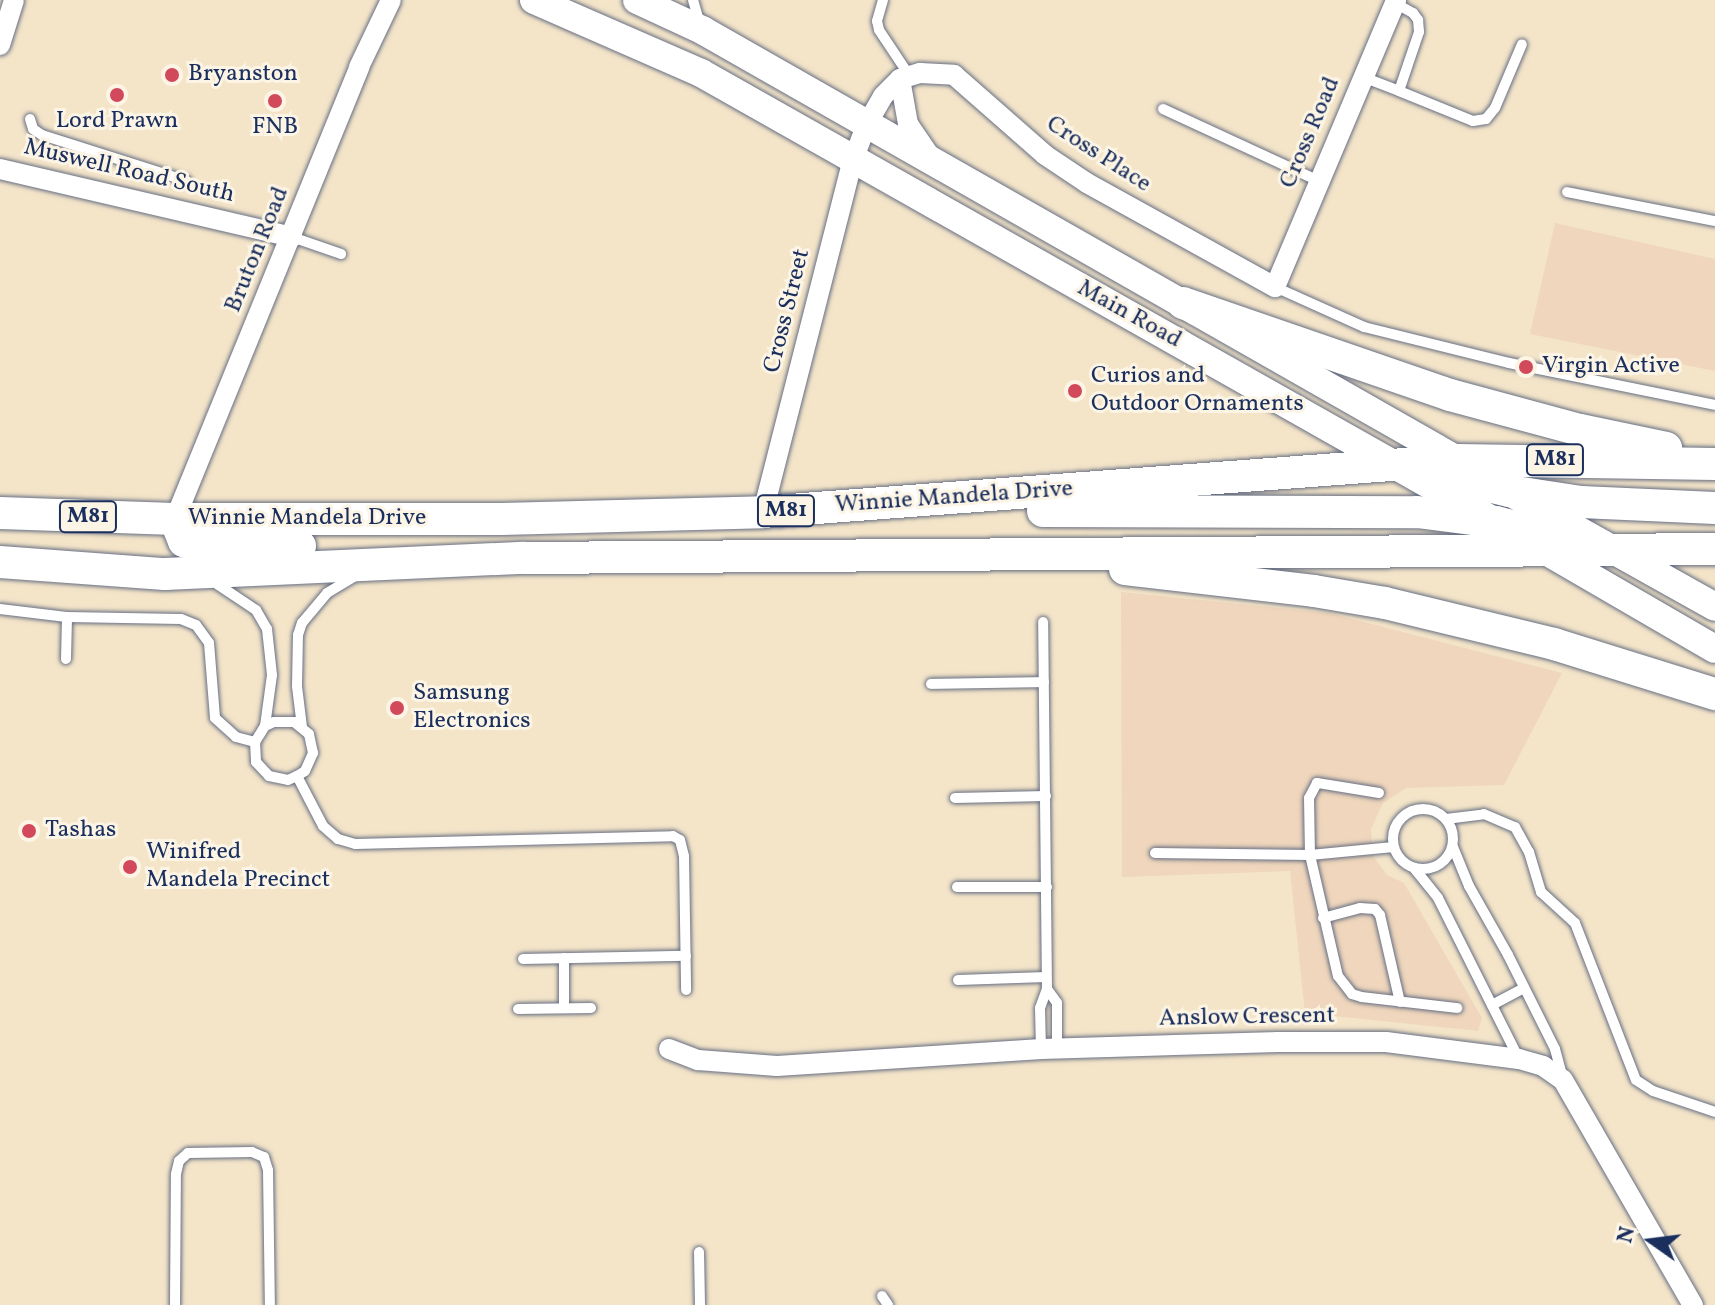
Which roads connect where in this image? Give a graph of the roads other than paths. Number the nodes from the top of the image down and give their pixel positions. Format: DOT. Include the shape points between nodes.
graph roads {
  1 [pos="14,0"];
  2 [pos="391,0"];
  3 [pos="534,0"];
  4 [pos="637,0"];
  5 [pos="693,0"];
  6 [pos="883,0"];
  7 [pos="1393,1"];
  8 [pos="702,30"];
  9 [pos="1522,44"];
  10 [pos="0,45"];
  11 [pos="904,77"];
  12 [pos="1363,77"];
  13 [pos="1399,91"];
  14 [pos="1163,109"];
  15 [pos="30,119"];
  16 [pos="867,124"];
  17 [pos="853,160"];
  18 [pos="933,160"];
  19 [pos="0,169"];
  20 [pos="1317,180"];
  21 [pos="187,181"];
  22 [pos="1567,192"];
  23 [pos="1715,221"];
  24 [pos="292,237"];
  25 [pos="341,254"];
  26 [pos="1275,287"];
  27 [pos="1183,303"];
  28 [pos="1715,405"];
  29 [pos="1458,460"];
  30 [pos="1715,461"];
  31 [pos="1394,464"];
  32 [pos="1509,491"];
  33 [pos="909,502"];
  34 [pos="1715,508"];
  35 [pos="763,512"];
  36 [pos="0,513"];
  37 [pos="175,519"];
  38 [pos="1496,522"];
  39 [pos="1715,549"];
  40 [pos="1612,550"];
  41 [pos="1549,552"];
  42 [pos="1015,553"];
  43 [pos="524,558"];
  44 [pos="0,562"];
  45 [pos="377,563"];
  46 [pos="187,573"];
  47 [pos="1715,607"];
  48 [pos="0,609"];
  49 [pos="67,617"];
  50 [pos="1043,622"];
  51 [pos="1715,649"];
  52 [pos="66,659"];
  53 [pos="1044,682"];
  54 [pos="931,684"];
  55 [pos="1715,694"];
  56 [pos="265,726"];
  57 [pos="302,727"];
  58 [pos="255,742"];
  59 [pos="297,776"];
  60 [pos="1379,793"];
  61 [pos="1046,796"];
  62 [pos="955,798"];
  63 [pos="1446,819"];
  64 [pos="1394,847"];
  65 [pos="1453,847"];
  66 [pos="1155,853"];
  67 [pos="1310,855"];
  68 [pos="1414,868"];
  69 [pos="957,887"];
  70 [pos="1047,887"];
  71 [pos="1323,918"];
  72 [pos="686,956"];
  73 [pos="564,958"];
  74 [pos="523,959"];
  75 [pos="1046,977"];
  76 [pos="958,980"];
  77 [pos="1524,988"];
  78 [pos="1047,989"];
  79 [pos="686,990"];
  80 [pos="1400,1002"];
  81 [pos="1492,1005"];
  82 [pos="564,1008"];
  83 [pos="591,1008"];
  84 [pos="1457,1008"];
  85 [pos="518,1009"];
  86 [pos="669,1049"];
  87 [pos="1049,1049"];
  88 [pos="1519,1059"];
  89 [pos="1563,1080"];
  90 [pos="1715,1112"];
  91 [pos="699,1252"];
  92 [pos="175,1305"];
  93 [pos="270,1305"];
  94 [pos="700,1305"];
  95 [pos="1693,1305"];
  1 -- 10 [label="street"];
  2 -- 24 [label="street, Bruton Road"];
  3 -- 17 [label="main road, Main Road" via="701,73"];
  4 -- 8 [label="main road, Main Road"];
  5 -- 8 [label="lane"];
  6 -- 11 [label="lane" via="879,30"];
  7 -- 12 [label="street, Cross Road"];
  7 -- 13 [label="lane" via="1413,13 1419,32"];
  8 -- 16 [label="main road, Main Road"];
  9 -- 13 [label="lane" via="1486,119 1473,121"];
  11 -- 16 [label="street" via="883,96"];
  11 -- 18 [label="street" via="908,124"];
  11 -- 26 [label="street, Cross Place" via="954,75 1045,155 1087,183"];
  12 -- 13 [label="lane"];
  12 -- 20 [label="street, Cross Road"];
  14 -- 20 [label="lane"];
  15 -- 21 [label="lane" via="42,135"];
  16 -- 17 [label="street, Cross Street"];
  16 -- 18 [label="main road, Main Road"];
  17 -- 31 [label="main road, Main Road"];
  17 -- 35 [label="street, Cross Street"];
  18 -- 27 [label="main road, Main Road"];
  19 -- 24 [label="street, Muswell Road South"];
  20 -- 26 [label="street, Cross Road"];
  22 -- 23 [label="lane"];
  24 -- 25 [label="lane"];
  24 -- 37 [label="street, Bruton Road"];
  26 -- 28 [label="lane" via="1364,327"];
  27 -- 29 [label="main road, Main Road"];
  27 -- 30 [label="main road" via="1450,395"];
  29 -- 30 [label="main road, Winnie Mandela Drive / M81"];
  29 -- 31 [label="main road, Winnie Mandela Drive / M81"];
  29 -- 32 [label="main road, Main Road"];
  31 -- 32 [label="main road"];
  31 -- 33 [label="main road, Winnie Mandela Drive / M81"];
  31 -- 38 [label="main road, Main Road"];
  32 -- 34 [label="main road" via="1581,502"];
  32 -- 40 [label="main road, Main Road"];
  33 -- 35 [label="main road, Winnie Mandela Drive / M81"];
  33 -- 38 [label="main road" via="991,512 1417,512"];
  35 -- 37 [label="main road, Winnie Mandela Drive / M81"];
  36 -- 37 [label="main road, Winnie Mandela Drive / M81"];
  37 -- 43 [label="main road" via="184,541 199,547 500,545"];
  38 -- 40 [label="main road"];
  38 -- 41 [label="main road, Main Road"];
  39 -- 40 [label="main road, Winnie Mandela Drive / M81"];
  40 -- 41 [label="main road, Winnie Mandela Drive / M81"];
  40 -- 47 [label="main road, Main Road"];
  41 -- 42 [label="main road, Winnie Mandela Drive / M81"];
  41 -- 51 [label="main road, Main Road"];
  42 -- 43 [label="main road, Winnie Mandela Drive / M81"];
  42 -- 55 [label="main road" via="1385,603 1554,644"];
  43 -- 45 [label="main road, Winnie Mandela Drive / M81"];
  44 -- 46 [label="main road, Winnie Mandela Drive / M81"];
  45 -- 46 [label="main road, Winnie Mandela Drive / M81"];
  45 -- 57 [label="lane" via="327,593 302,623 297,686"];
  46 -- 56 [label="lane" via="244,599 267,629 272,675"];
  48 -- 49 [label="lane"];
  49 -- 52 [label="lane"];
  49 -- 58 [label="lane" via="181,619 196,625 209,643 215,718 236,737"];
  50 -- 53 [label="lane"];
  53 -- 54 [label="lane"];
  53 -- 61 [label="lane"];
  56 -- 57 [label="lane" via="284,720"];
  56 -- 58 [label="lane"];
  57 -- 59 [label="lane" via="313,753"];
  58 -- 59 [label="lane" via="261,770 278,779"];
  59 -- 72 [label="lane" via="323,826 355,844 673,836 680,840 684,856"];
  60 -- 67 [label="lane" via="1317,783 1309,798"];
  61 -- 62 [label="lane"];
  61 -- 70 [label="lane"];
  63 -- 64 [label="lane" via="1430,809 1410,812 1396,826"];
  63 -- 65 [label="lane"];
  63 -- 90 [label="lane" via="1484,814 1515,827 1541,892 1579,933 1636,1080"];
  64 -- 67 [label="lane"];
  64 -- 68 [label="lane"];
  65 -- 68 [label="lane" via="1442,863"];
  65 -- 77 [label="lane"];
  66 -- 67 [label="lane"];
  67 -- 71 [label="lane"];
  68 -- 81 [label="lane" via="1438,898"];
  69 -- 70 [label="lane"];
  70 -- 75 [label="lane"];
  71 -- 80 [label="lane" via="1345,987 1362,997"];
  71 -- 80 [label="lane" via="1375,909"];
  72 -- 73 [label="lane"];
  72 -- 79 [label="lane"];
  73 -- 74 [label="lane"];
  73 -- 82 [label="lane"];
  75 -- 76 [label="lane"];
  75 -- 78 [label="lane"];
  77 -- 81 [label="lane"];
  77 -- 89 [label="lane" via="1555,1049"];
  78 -- 87 [label="lane" via="1040,1008"];
  78 -- 87 [label="lane" via="1057,1003"];
  80 -- 84 [label="lane"];
  81 -- 88 [label="lane"];
  82 -- 83 [label="lane"];
  82 -- 85 [label="lane"];
  86 -- 87 [label="street, Anslow Crescent" via="698,1060 777,1066"];
  87 -- 88 [label="street, Anslow Crescent" via="1386,1042"];
  88 -- 89 [label="street, Anslow Crescent" via="1543,1066"];
  89 -- 95 [label="street"];
  91 -- 94 [label="lane"];
  92 -- 93 [label="lane" via="179,1161 188,1153 239,1152 264,1157 268,1170"];
}
